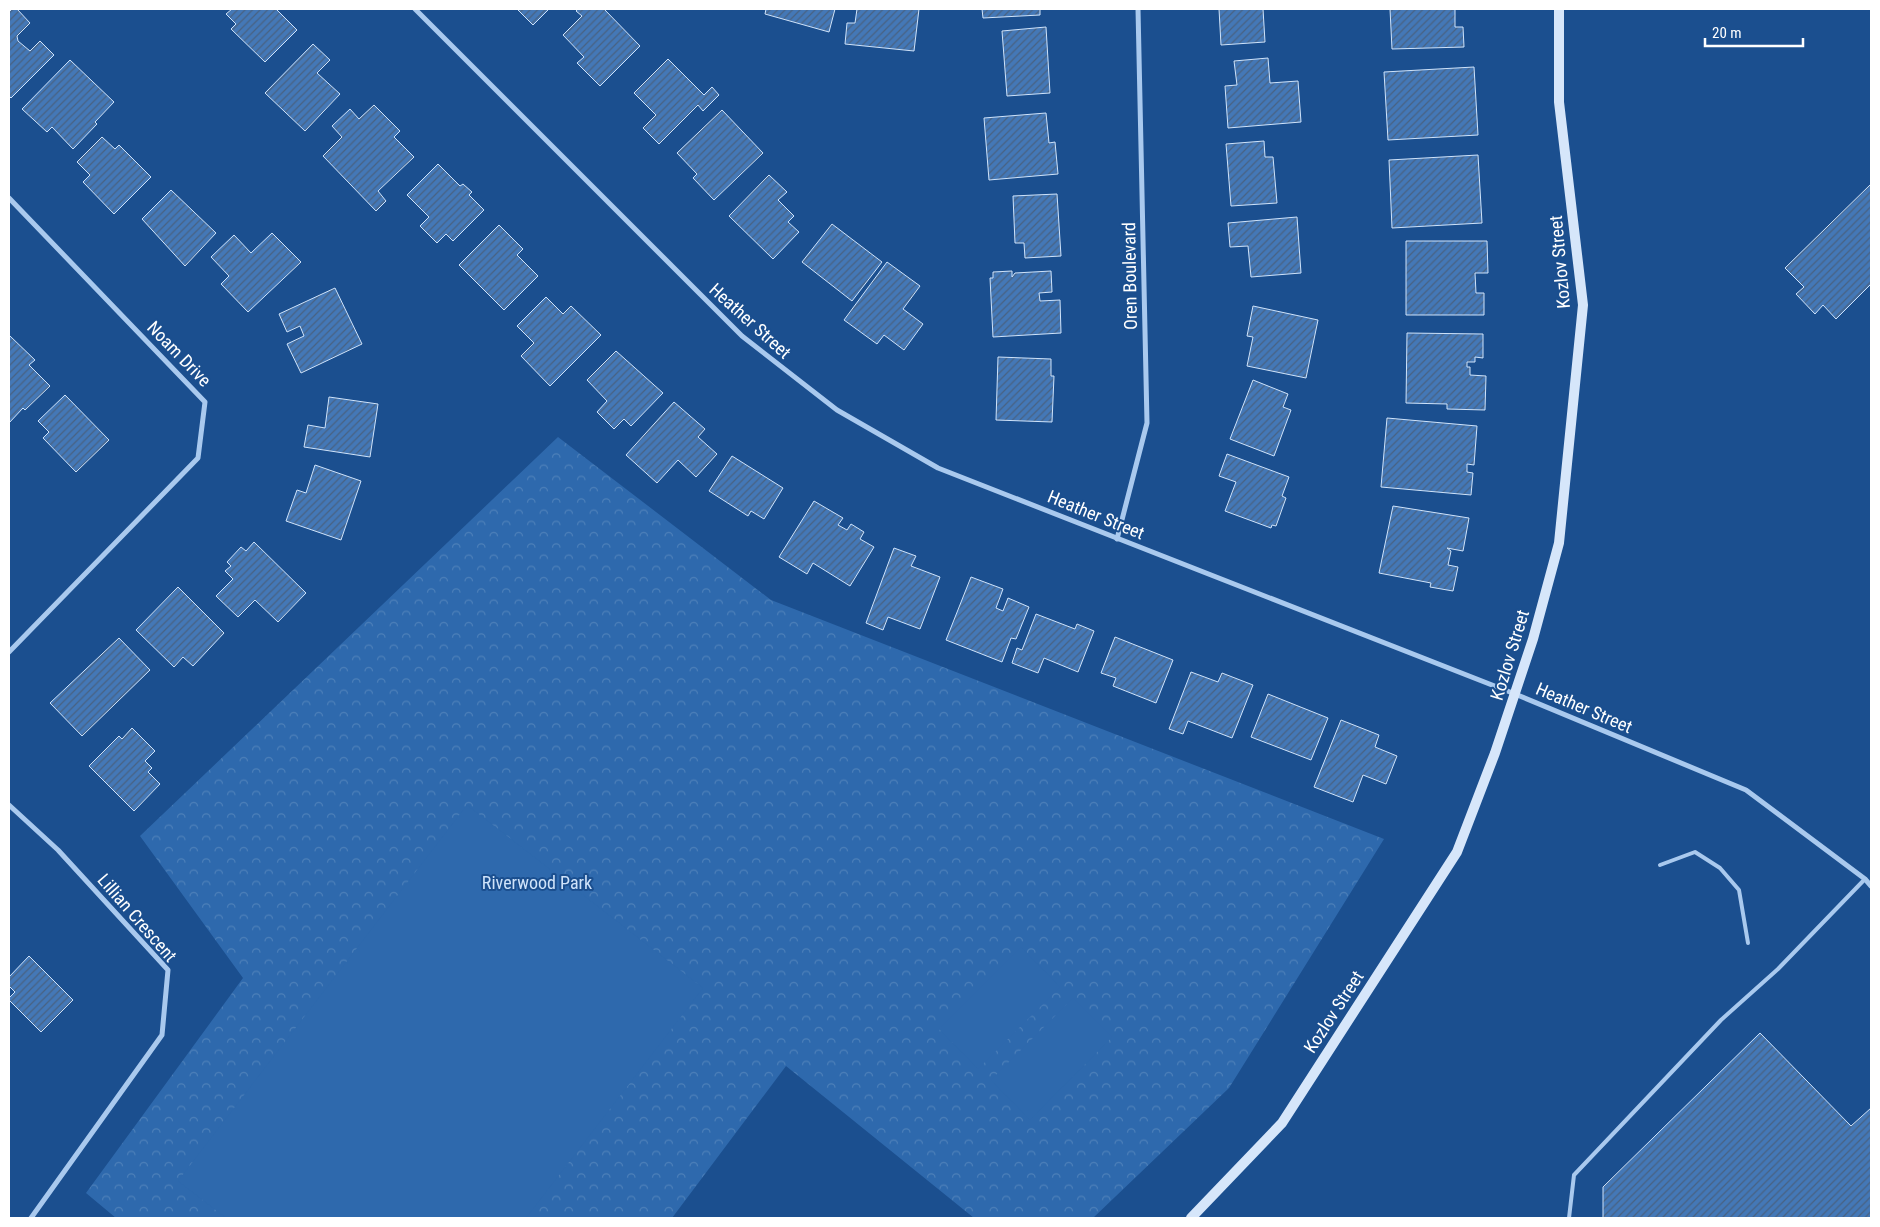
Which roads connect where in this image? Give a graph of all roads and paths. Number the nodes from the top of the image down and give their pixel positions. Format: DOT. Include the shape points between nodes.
graph roads {
  1 [pos="415,9"];
  2 [pos="1138,9"];
  3 [pos="1559,9"];
  4 [pos="9,198"];
  5 [pos="1117,538"];
  6 [pos="9,652"];
  7 [pos="1515,694"];
  8 [pos="9,805"];
  9 [pos="1660,865"];
  10 [pos="1864,879"];
  11 [pos="1871,886"];
  12 [pos="1748,943"];
  13 [pos="31,1218"];
  14 [pos="1191,1218"];
  15 [pos="1569,1218"];
  1 -- 5 [label="street, Heather Street" via="742,336 837,410 938,468"];
  2 -- 5 [label="street, Oren Boulevard" via="1147,423"];
  3 -- 7 [label="street, Kozlov Street" via="1559,102 1583,305 1559,543"];
  4 -- 6 [label="street, Noam Drive" via="205,402 198,458"];
  5 -- 7 [label="street, Heather Street"];
  7 -- 10 [label="street, Heather Street" via="1746,790"];
  7 -- 14 [label="street, Kozlov Street" via="1457,852 1282,1123"];
  8 -- 13 [label="street, Lillian Crescent" via="58,850 168,970 162,1036"];
  9 -- 12 [label="lane" via="1695,852 1720,868 1739,890"];
  10 -- 11 [label="street, Heather Street"];
  10 -- 15 [label="lane" via="1778,969 1721,1020 1580,1169 1574,1176"];
}
